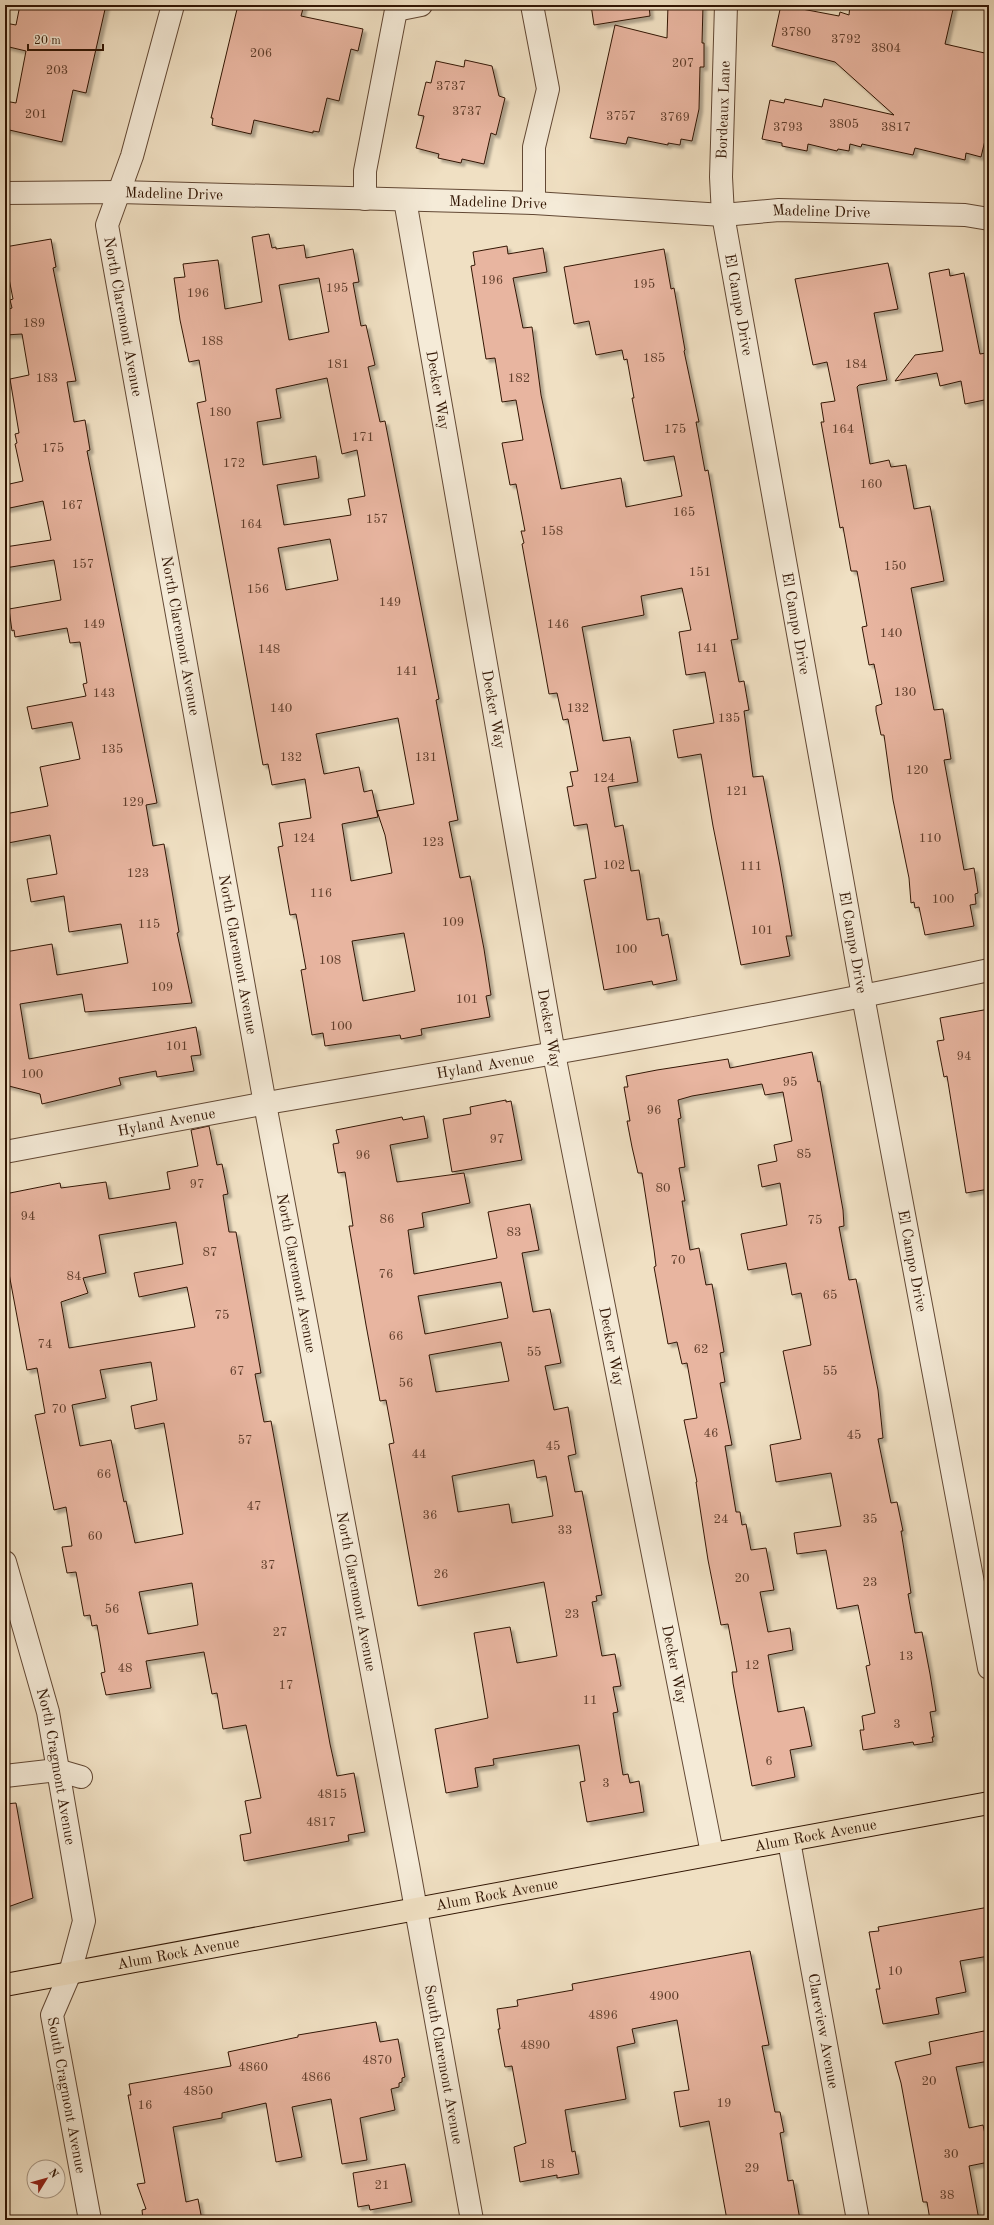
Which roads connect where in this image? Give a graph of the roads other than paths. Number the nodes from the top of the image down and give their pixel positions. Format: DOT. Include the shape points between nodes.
graph roads {
  1 [pos="173,5"];
  2 [pos="421,5"];
  3 [pos="532,5"];
  4 [pos="726,5"];
  5 [pos="397,7"];
  6 [pos="119,192"];
  7 [pos="5,193"];
  8 [pos="365,199"];
  9 [pos="405,200"];
  10 [pos="534,203"];
  11 [pos="724,215"];
  12 [pos="989,218"];
  13 [pos="989,970"];
  14 [pos="863,996"];
  15 [pos="554,1054"];
  16 [pos="265,1104"];
  17 [pos="5,1152"];
  18 [pos="5,1562"];
  19 [pos="989,1668"];
  20 [pos="58,1770"];
  21 [pos="5,1776"];
  22 [pos="81,1777"];
  23 [pos="989,1803"];
  24 [pos="789,1841"];
  25 [pos="712,1853"];
  26 [pos="416,1909"];
  27 [pos="70,1973"];
  28 [pos="5,1985"];
  29 [pos="90,2220"];
  30 [pos="472,2220"];
  31 [pos="858,2220"];
  1 -- 6 [label="street, North Claremont Avenue" via="132,156"];
  2 -- 5 [label="street"];
  3 -- 10 [label="street" via="548,89 534,147"];
  4 -- 11 [label="street, Bordeaux Lane" via="721,177"];
  5 -- 8 [label="street" via="365,171"];
  6 -- 7 [label="street, Madeline Drive"];
  6 -- 8 [label="street, Madeline Drive"];
  6 -- 16 [label="street, North Claremont Avenue" via="107,225"];
  8 -- 9 [label="street, Madeline Drive"];
  9 -- 10 [label="street, Madeline Drive"];
  9 -- 15 [label="street, Decker Way"];
  10 -- 11 [label="street, Madeline Drive"];
  11 -- 12 [label="street, Madeline Drive" via="779,210 966,215"];
  11 -- 14 [label="street, El Campo Drive"];
  13 -- 14 [label="street, Hyland Avenue"];
  14 -- 15 [label="street, Hyland Avenue"];
  14 -- 19 [label="street, El Campo Drive"];
  15 -- 16 [label="street, Hyland Avenue"];
  15 -- 25 [label="street, Decker Way"];
  16 -- 17 [label="street, Hyland Avenue"];
  16 -- 26 [label="street, North Claremont Avenue"];
  18 -- 20 [label="street, North Cragmont Avenue" via="48,1712"];
  20 -- 21 [label="street"];
  20 -- 22 [label="street"];
  20 -- 27 [label="street, North Cragmont Avenue" via="84,1921"];
  23 -- 24 [label="main road, Alum Rock Avenue"];
  24 -- 25 [label="main road, Alum Rock Avenue"];
  24 -- 31 [label="street, Clareview Avenue"];
  25 -- 26 [label="main road, Alum Rock Avenue"];
  26 -- 27 [label="main road, Alum Rock Avenue"];
  26 -- 30 [label="street, South Claremont Avenue"];
  27 -- 28 [label="main road, Alum Rock Avenue"];
  27 -- 29 [label="street, South Cragmont Avenue" via="52,2015"];
}
